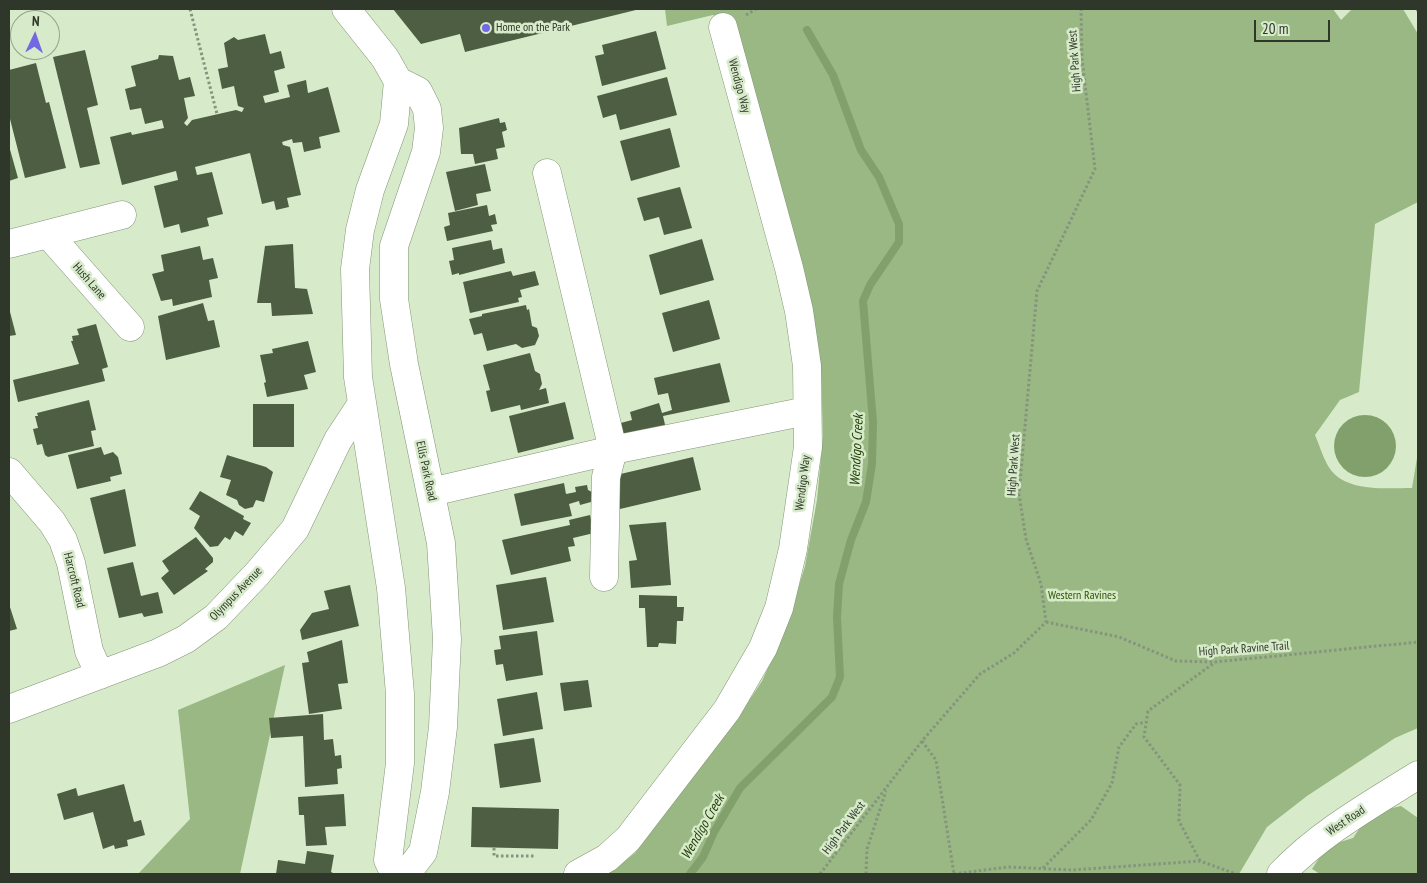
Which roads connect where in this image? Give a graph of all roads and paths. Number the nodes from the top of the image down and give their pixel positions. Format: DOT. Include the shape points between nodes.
graph roads {
  1 [pos="190,9"];
  2 [pos="346,9"];
  3 [pos="1081,9"];
  4 [pos="723,27"];
  5 [pos="398,82"];
  6 [pos="217,114"];
  7 [pos="547,173"];
  8 [pos="122,215"];
  9 [pos="48,234"];
  10 [pos="9,244"];
  11 [pos="130,327"];
  12 [pos="362,404"];
  13 [pos="807,411"];
  14 [pos="613,450"];
  15 [pos="9,472"];
  16 [pos="431,492"];
  17 [pos="604,577"];
  18 [pos="1046,622"];
  19 [pos="1418,642"];
  20 [pos="1215,662"];
  21 [pos="100,675"];
  22 [pos="9,709"];
  23 [pos="1146,722"];
  24 [pos="922,741"];
  25 [pos="1418,775"];
  26 [pos="887,786"];
  27 [pos="494,848"];
  28 [pos="536,856"];
  29 [pos="1200,861"];
  30 [pos="1043,868"];
  31 [pos="969,873"];
  32 [pos="394,874"];
  33 [pos="406,874"];
  34 [pos="578,874"];
  35 [pos="820,874"];
  36 [pos="866,874"];
  37 [pos="954,874"];
  38 [pos="1236,874"];
  39 [pos="1281,874"];
  1 -- 6 [label="path"];
  2 -- 5 [label="street" via="385,58"];
  3 -- 18 [label="path, High Park West" via="1082,59 1095,169 1037,291 1019,494 1026,539 1041,584"];
  4 -- 13 [label="street, Wendigo Way" via="799,311 807,366"];
  5 -- 12 [label="street" via="394,124 370,190 355,269 358,377"];
  5 -- 16 [label="street, Ellis Park Road" via="418,91 426,109 429,128 426,152 398,232 393,260 397,327"];
  7 -- 14 [label="street"];
  8 -- 9 [label="street"];
  9 -- 10 [label="street"];
  9 -- 11 [label="street, Hush Lane"];
  12 -- 21 [label="street, Olympus Avenue" via="338,440 295,528 216,617 186,639"];
  12 -- 32 [label="street" via="396,636 401,740 388,860"];
  13 -- 14 [label="street"];
  13 -- 34 [label="street, Wendigo Way" via="808,447 793,549 779,608 763,648 727,710 628,839 606,858"];
  14 -- 16 [label="street"];
  14 -- 17 [label="street" via="606,478"];
  15 -- 21 [label="street, Harcroft Road" via="52,522 63,540 71,563 89,651"];
  16 -- 33 [label="street, Ellis Park Road" via="441,543 446,598 443,727 423,852"];
  18 -- 20 [label="path, High Park Ravine Trail" via="1119,637 1176,661"];
  18 -- 24 [label="path, High Park West" via="1014,653 980,674"];
  19 -- 20 [label="path, High Park Ravine Trail"];
  20 -- 23 [label="path" via="1148,711"];
  21 -- 22 [label="street, Olympus Avenue"];
  23 -- 29 [label="path" via="1144,737 1180,785 1179,821"];
  23 -- 30 [label="path" via="1136,724 1119,747 1112,783 1091,820"];
  24 -- 26 [label="path, High Park West"];
  24 -- 37 [label="path" via="936,760"];
  25 -- 39 [label="street, West Road" via="1304,850"];
  26 -- 35 [label="path, High Park West"];
  26 -- 36 [label="path" via="866,848"];
  27 -- 28 [label="path" via="494,856"];
  29 -- 30 [label="path" via="1072,870"];
  29 -- 38 [label="path"];
  30 -- 31 [label="path" via="1008,867"];
  31 -- 37 [label="path"];
}
